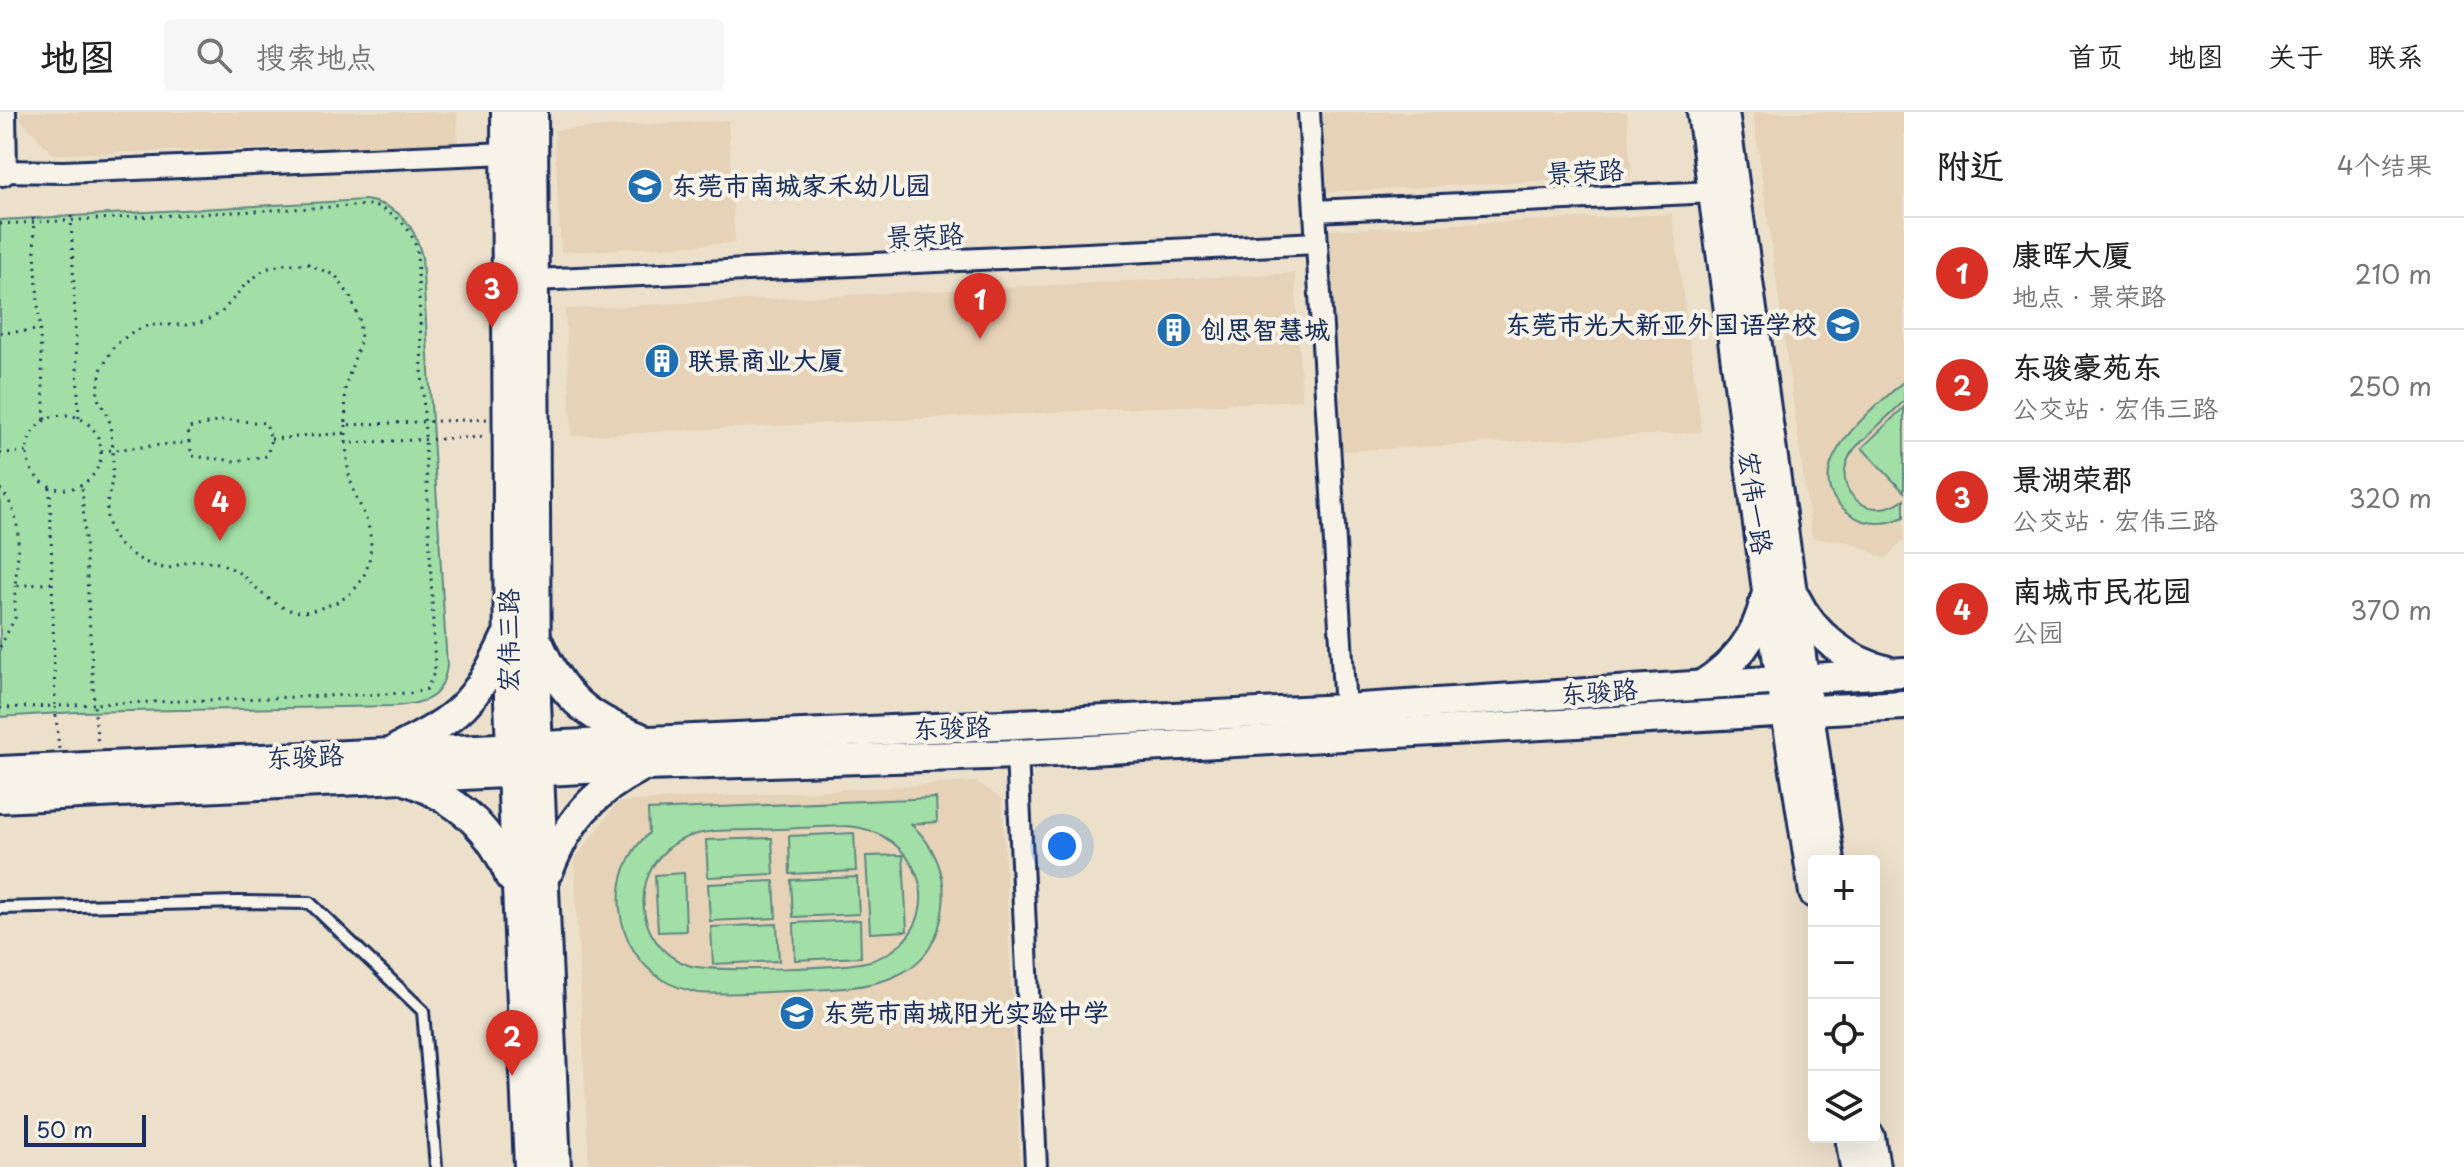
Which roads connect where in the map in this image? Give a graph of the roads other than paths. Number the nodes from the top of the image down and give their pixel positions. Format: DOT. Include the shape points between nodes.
graph roads {
  1 [pos="1,112"];
  2 [pos="506,112"];
  3 [pos="533,112"];
  4 [pos="1309,112"];
  5 [pos="1702,112"];
  6 [pos="1724,112"];
  7 [pos="507,153"];
  8 [pos="1,171"];
  9 [pos="1713,192"];
  10 [pos="1315,211"];
  11 [pos="1317,243"];
  12 [pos="535,280"];
  13 [pos="1779,589"];
  14 [pos="509,631"];
  15 [pos="537,639"];
  16 [pos="1902,672"];
  17 [pos="1792,679"];
  18 [pos="1702,685"];
  19 [pos="1904,705"];
  20 [pos="1345,709"];
  21 [pos="1797,711"];
  22 [pos="646,753"];
  23 [pos="1017,754"];
  24 [pos="539,758"];
  25 [pos="511,760"];
  26 [pos="394,765"];
  27 [pos="0,771"];
  28 [pos="0,798"];
  29 [pos="1810,855"];
  30 [pos="1829,855"];
  31 [pos="545,882"];
  32 [pos="516,893"];
  33 [pos="0,908"];
  34 [pos="1851,1143"];
  35 [pos="1871,1143"];
  36 [pos="436,1167"];
  37 [pos="529,1167"];
  38 [pos="556,1167"];
  39 [pos="1036,1167"];
  40 [pos="1855,1167"];
  41 [pos="1875,1167"];
  1 -- 8 [label="street"];
  2 -- 7 [label="street, 宏伟三路"];
  3 -- 12 [label="street, 宏伟三路"];
  4 -- 10 [label="street"];
  5 -- 9 [label="street, 宏伟一路"];
  6 -- 13 [label="street, 宏伟一路"];
  7 -- 8 [label="street"];
  7 -- 14 [label="street, 宏伟三路"];
  9 -- 10 [label="street, 景荣路"];
  9 -- 13 [label="street, 宏伟一路"];
  10 -- 11 [label="street"];
  11 -- 12 [label="street, 景荣路"];
  11 -- 20 [label="street"];
  12 -- 15 [label="street, 宏伟三路"];
  13 -- 16 [label="street" via="1833,645 1860,661"];
  13 -- 17 [label="street, 宏伟一路"];
  13 -- 18 [label="street" via="1734,661"];
  14 -- 25 [label="street, 宏伟三路"];
  14 -- 26 [label="street" via="478,692"];
  15 -- 22 [label="street" via="565,692"];
  15 -- 24 [label="street, 宏伟三路"];
  16 -- 17 [label="street, 东骏路"];
  17 -- 18 [label="street, 东骏路"];
  17 -- 21 [label="street, 宏伟一路"];
  18 -- 20 [label="street, 东骏路"];
  19 -- 21 [label="street, 东骏路"];
  20 -- 22 [label="street, 东骏路"];
  21 -- 23 [label="street, 东骏路"];
  21 -- 29 [label="street, 宏伟一路"];
  21 -- 30 [label="street, 宏伟一路"];
  22 -- 23 [label="street, 东骏路"];
  22 -- 24 [label="street, 东骏路"];
  22 -- 31 [label="street" via="585,806 561,838"];
  23 -- 39 [label="street"];
  24 -- 25 [label="street, 东骏路"];
  24 -- 31 [label="street, 宏伟三路"];
  25 -- 26 [label="street, 东骏路"];
  25 -- 32 [label="street, 宏伟三路"];
  26 -- 27 [label="street, 东骏路"];
  26 -- 28 [label="street, 东骏路"];
  26 -- 32 [label="street" via="462,809 488,834"];
  31 -- 38 [label="street, 宏伟三路"];
  32 -- 37 [label="street, 宏伟三路"];
  33 -- 36 [label="lane" via="310,903 423,1011"];
  34 -- 40 [label="street"];
  35 -- 41 [label="street"];
}
